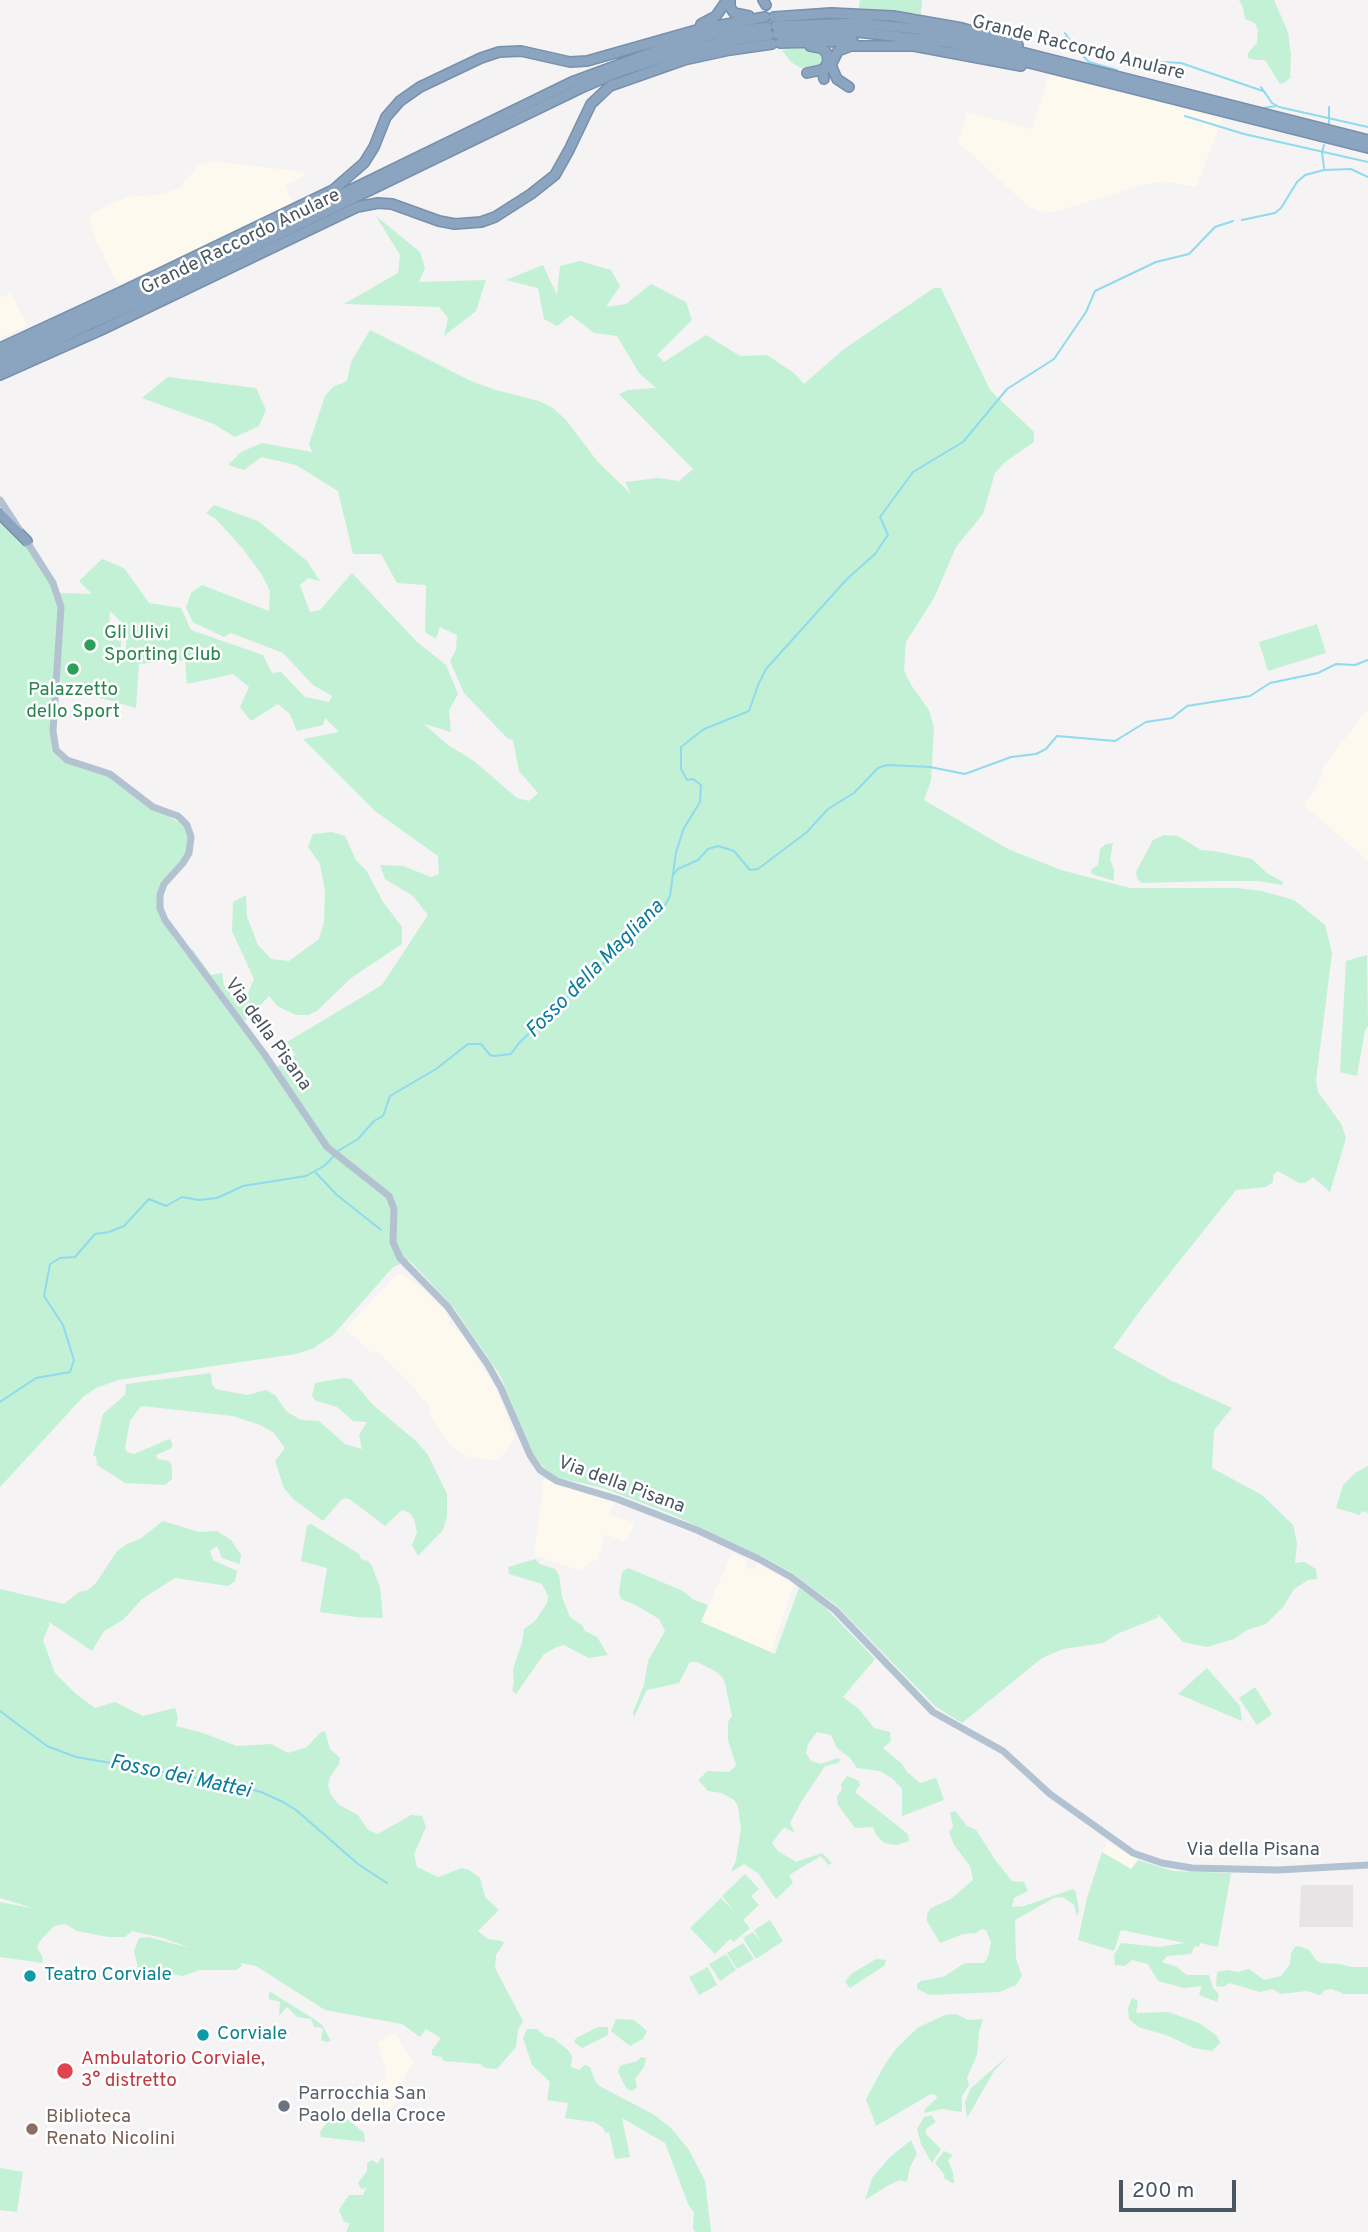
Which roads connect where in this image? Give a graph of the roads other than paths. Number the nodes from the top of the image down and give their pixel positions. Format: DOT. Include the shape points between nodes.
graph roads {
  1 [pos="728,0"];
  2 [pos="771,27"];
  3 [pos="671,36"];
  4 [pos="914,46"];
  5 [pos="1056,59"];
  6 [pos="828,67"];
  7 [pos="1063,71"];
  8 [pos="807,73"];
  9 [pos="849,87"];
  10 [pos="1368,140"];
  11 [pos="1368,149"];
  12 [pos="0,348"];
  13 [pos="0,357"];
  14 [pos="0,366"];
  15 [pos="0,375"];
  16 [pos="0,500"];
  17 [pos="0,514"];
  18 [pos="27,541"];
  19 [pos="1368,1865"];
  1 -- 2 [label="highway" via="738,15"];
  1 -- 3 [label="highway" via="711,20"];
  2 -- 3 [label="highway, Grande Raccordo Anulare" via="714,26"];
  2 -- 4 [label="highway, Grande Raccordo Anulare" via="847,41"];
  2 -- 5 [label="highway, Grande Raccordo Anulare" via="844,23 917,29"];
  2 -- 5 [label="highway, Grande Raccordo Anulare" via="808,11 910,18 962,28"];
  2 -- 6 [label="highway" via="821,48"];
  2 -- 7 [label="highway, Grande Raccordo Anulare" via="916,37"];
  2 -- 13 [label="highway, Grande Raccordo Anulare" via="712,35 664,48 572,82"];
  2 -- 14 [label="highway, Grande Raccordo Anulare" via="618,72 581,88"];
  2 -- 15 [label="highway, Grande Raccordo Anulare" via="735,49 657,68 604,90 591,104 555,175 495,218 455,224 392,204 361,205"];
  3 -- 12 [label="highway, Grande Raccordo Anulare" via="587,61 521,51 481,58 400,101 386,117 364,163 333,190"];
  4 -- 6 [label="highway" via="845,47"];
  4 -- 7 [label="highway"];
  5 -- 10 [label="highway, Grande Raccordo Anulare"];
  6 -- 8 [label="highway"];
  6 -- 9 [label="highway"];
  7 -- 11 [label="highway, Grande Raccordo Anulare"];
  16 -- 18 [label="main road, Via della Pisana"];
  17 -- 18 [label="highway"];
  18 -- 19 [label="main road, Via della Pisana" via="53,583 61,607 55,747 68,760 110,774 153,807 176,815 187,825 190,850 162,889 162,914 330,1150 389,1196 394,1209 393,1242 400,1258 463,1328 500,1385 532,1459 547,1475 696,1530 790,1577 835,1610 933,1712 1006,1753 1050,1794 1133,1853 1192,1868"];
}
